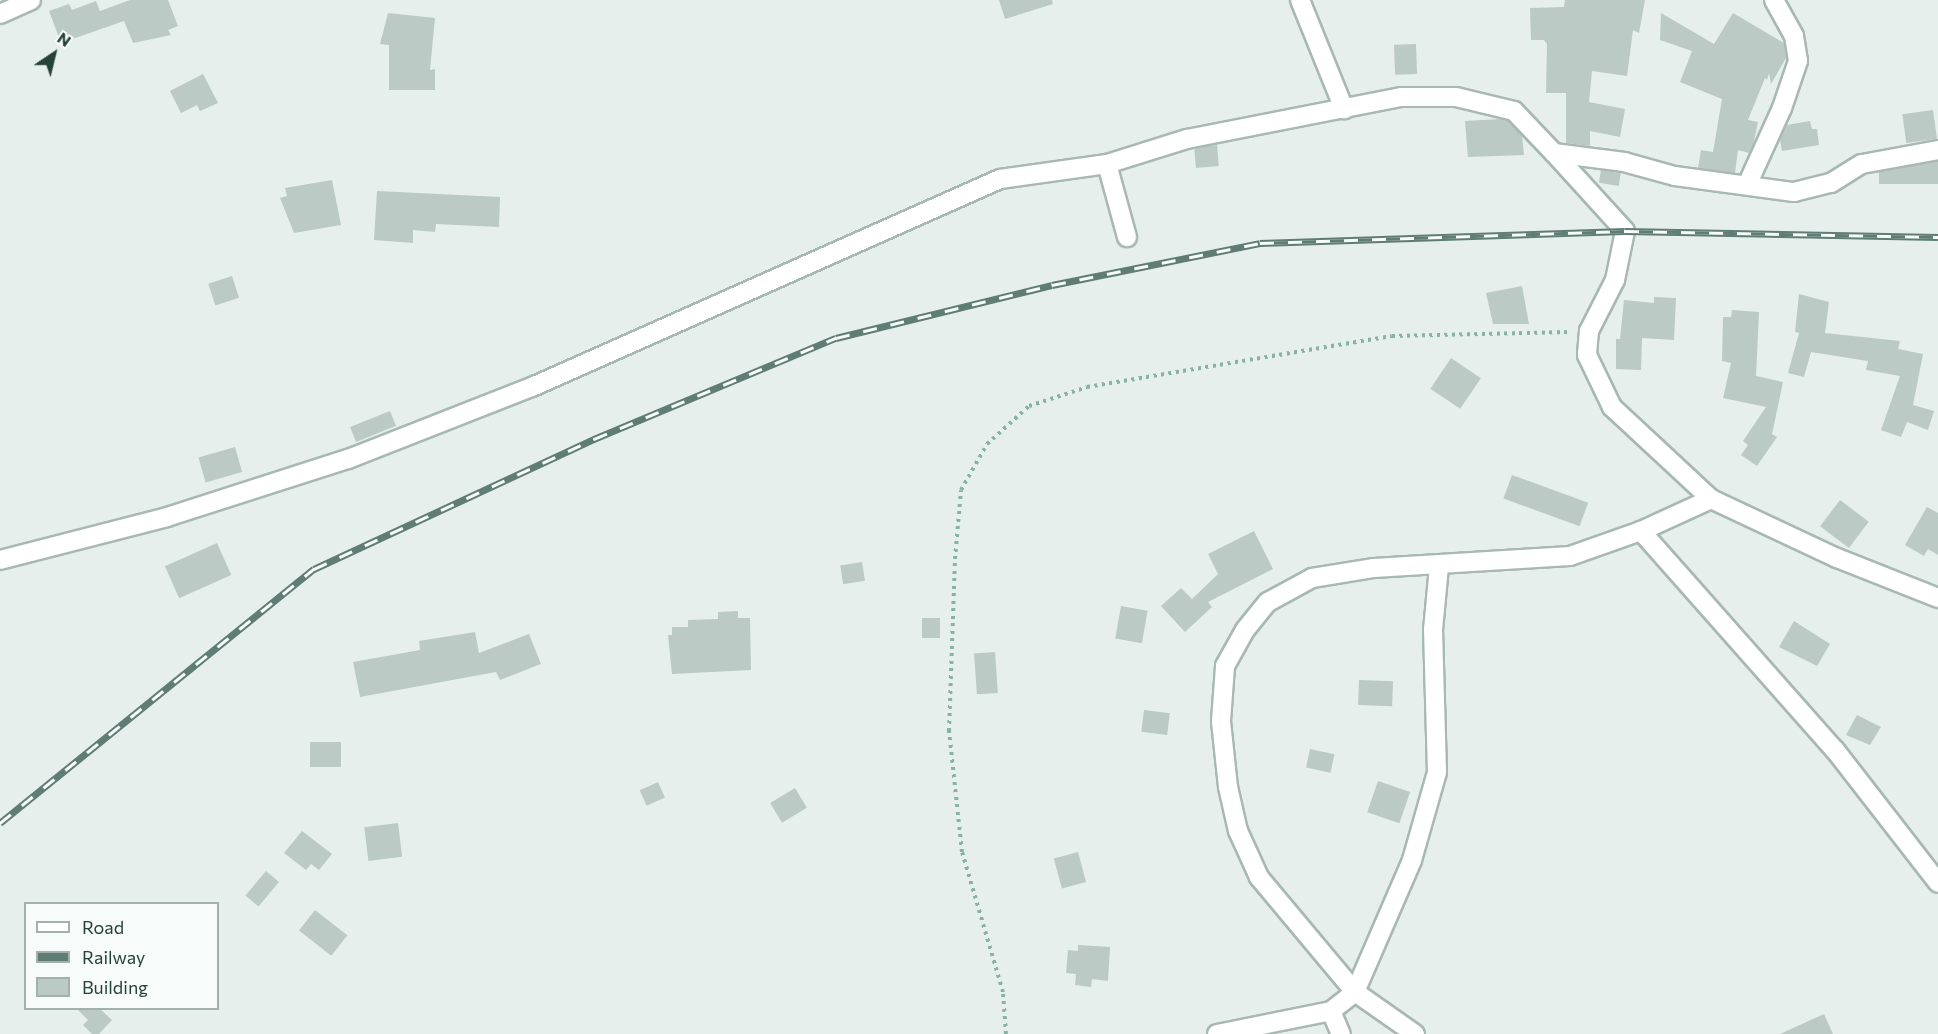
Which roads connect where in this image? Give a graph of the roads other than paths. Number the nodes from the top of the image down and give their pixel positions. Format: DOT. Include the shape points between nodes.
graph roads {
  1 [pos="31,0"];
  2 [pos="1300,0"];
  3 [pos="1774,0"];
  4 [pos="0,14"];
  5 [pos="1344,109"];
  6 [pos="1938,150"];
  7 [pos="1554,153"];
  8 [pos="1107,164"];
  9 [pos="1748,183"];
  10 [pos="1127,237"];
  11 [pos="1711,499"];
  12 [pos="1641,531"];
  13 [pos="0,560"];
  14 [pos="1439,567"];
  15 [pos="1938,598"];
  16 [pos="1938,883"];
  17 [pos="1355,992"];
  18 [pos="1331,1011"];
  19 [pos="1217,1034"];
  20 [pos="1341,1034"];
  21 [pos="1415,1034"];
  1 -- 4 [label="street"];
  2 -- 5 [label="street"];
  3 -- 9 [label="street" via="1794,36 1798,61 1782,108"];
  5 -- 7 [label="street" via="1401,97 1456,97 1514,111"];
  5 -- 8 [label="street" via="1187,139"];
  6 -- 9 [label="street" via="1862,164 1831,183 1794,192"];
  7 -- 9 [label="street" via="1624,162 1675,176"];
  7 -- 11 [label="street" via="1625,231 1615,280 1589,332 1587,355 1593,374 1612,407"];
  8 -- 10 [label="street"];
  8 -- 13 [label="street" via="1000,179 532,387 348,459 167,517"];
  11 -- 12 [label="street"];
  11 -- 15 [label="street" via="1837,558"];
  12 -- 14 [label="street" via="1570,555"];
  12 -- 16 [label="street" via="1835,750"];
  14 -- 17 [label="street" via="1433,630 1437,772 1412,860"];
  14 -- 17 [label="street" via="1374,568 1312,578 1268,602 1245,630 1225,666 1221,721 1228,787 1238,831 1259,877"];
  17 -- 18 [label="street"];
  17 -- 21 [label="street"];
  18 -- 19 [label="street"];
  18 -- 20 [label="street"];
}
